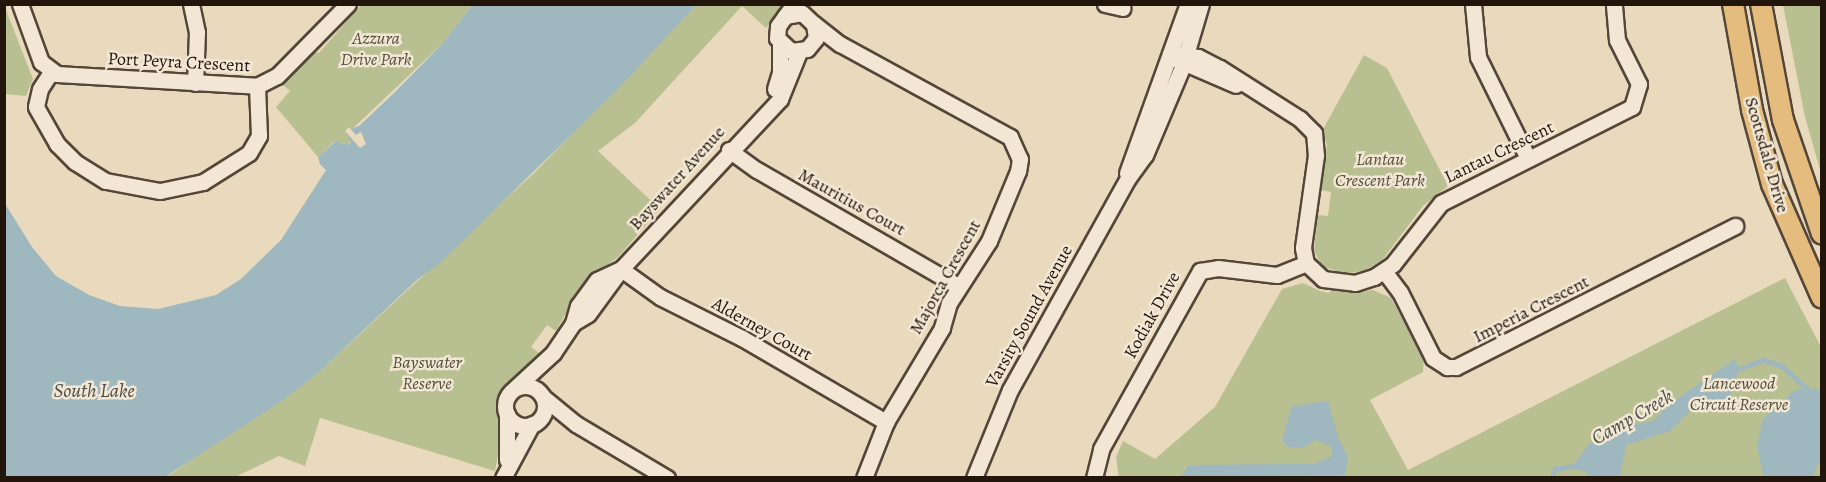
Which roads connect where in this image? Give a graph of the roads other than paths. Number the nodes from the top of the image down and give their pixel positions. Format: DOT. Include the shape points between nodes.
graph roads {
  1 [pos="20,4"];
  2 [pos="191,4"];
  3 [pos="348,4"];
  4 [pos="1105,4"];
  5 [pos="1188,4"];
  6 [pos="1202,4"];
  7 [pos="1473,4"];
  8 [pos="1614,4"];
  9 [pos="1733,4"];
  10 [pos="1761,4"];
  11 [pos="1123,8"];
  12 [pos="789,10"];
  13 [pos="810,15"];
  14 [pos="780,43"];
  15 [pos="840,44"];
  16 [pos="805,48"];
  17 [pos="1170,54"];
  18 [pos="1185,60"];
  19 [pos="51,72"];
  20 [pos="195,83"];
  21 [pos="257,86"];
  22 [pos="763,113"];
  23 [pos="729,150"];
  24 [pos="1528,158"];
  25 [pos="1128,178"];
  26 [pos="1735,226"];
  27 [pos="1821,234"];
  28 [pos="1306,263"];
  29 [pos="621,269"];
  30 [pos="1384,271"];
  31 [pos="958,286"];
  32 [pos="1821,298"];
  33 [pos="553,353"];
  34 [pos="515,388"];
  35 [pos="540,394"];
  36 [pos="507,414"];
  37 [pos="886,422"];
  38 [pos="533,424"];
  39 [pos="576,424"];
  40 [pos="505,472"];
  41 [pos="667,477"];
  42 [pos="864,477"];
  43 [pos="974,477"];
  44 [pos="1094,477"];
  1 -- 19 [label="street" via="41,62"];
  2 -- 20 [label="street" via="197,32"];
  3 -- 21 [label="street, Port Peyra Crescent" via="277,76"];
  4 -- 11 [label="street"];
  5 -- 17 [label="street, Varsity Sound Avenue"];
  6 -- 18 [label="street, Varsity Sound Avenue"];
  7 -- 24 [label="street" via="1478,57"];
  8 -- 24 [label="street, Lantau Crescent" via="1617,40 1639,84 1632,107"];
  9 -- 32 [label="main road, Scottsdale Drive" via="1752,110 1772,184"];
  10 -- 27 [label="main road, Scottsdale Drive" via="1784,120"];
  12 -- 13 [label="street, Bayswater Avenue"];
  12 -- 14 [label="street, Bayswater Avenue" via="778,26"];
  13 -- 15 [label="street, Majorca Crescent"];
  13 -- 16 [label="street, Bayswater Avenue"];
  14 -- 16 [label="street"];
  14 -- 22 [label="street, Bayswater Avenue" via="780,73"];
  15 -- 16 [label="street, Majorca Crescent"];
  15 -- 31 [label="street, Majorca Crescent" via="997,129 1017,147 1018,171 999,220"];
  16 -- 22 [label="street, Bayswater Avenue" via="780,99"];
  17 -- 18 [label="street"];
  17 -- 25 [label="street, Varsity Sound Avenue" via="1126,170"];
  18 -- 25 [label="street, Varsity Sound Avenue" via="1145,155"];
  18 -- 28 [label="street" via="1220,68 1300,119 1314,133 1316,155 1304,241"];
  19 -- 20 [label="street, Port Peyra Crescent"];
  19 -- 21 [label="street" via="40,89 36,107 57,144 75,162 106,181 160,191 203,182 249,153 259,136"];
  20 -- 21 [label="street, Port Peyra Crescent"];
  22 -- 23 [label="street, Bayswater Avenue"];
  23 -- 29 [label="street, Bayswater Avenue"];
  23 -- 31 [label="street, Mauritius Court"];
  24 -- 30 [label="street, Lantau Crescent" via="1441,203"];
  25 -- 43 [label="street, Varsity Sound Avenue" via="1010,390"];
  26 -- 30 [label="street, Imperia Crescent" via="1456,367 1447,367 1433,358 1401,292"];
  28 -- 30 [label="street, Lantau Crescent" via="1317,276 1331,282 1366,281"];
  28 -- 44 [label="street, Kodiak Drive" via="1276,275 1218,268 1200,271 1101,449"];
  29 -- 33 [label="street, Bayswater Avenue" via="588,314 573,323"];
  29 -- 37 [label="street, Alderney Court" via="660,297 742,338"];
  31 -- 37 [label="street, Majorca Crescent" via="942,328"];
  33 -- 34 [label="street, Bayswater Avenue"];
  33 -- 35 [label="street, Bayswater Avenue"];
  34 -- 35 [label="street" via="527,386"];
  34 -- 36 [label="street, Bayswater Avenue" via="505,403"];
  35 -- 38 [label="street, Bayswater Avenue" via="543,414"];
  35 -- 39 [label="street"];
  36 -- 38 [label="street" via="520,425"];
  36 -- 40 [label="street, Bayswater Avenue"];
  37 -- 42 [label="street, Majorca Crescent"];
  38 -- 39 [label="street"];
  38 -- 40 [label="street, Bayswater Avenue"];
  39 -- 41 [label="street"];
}
